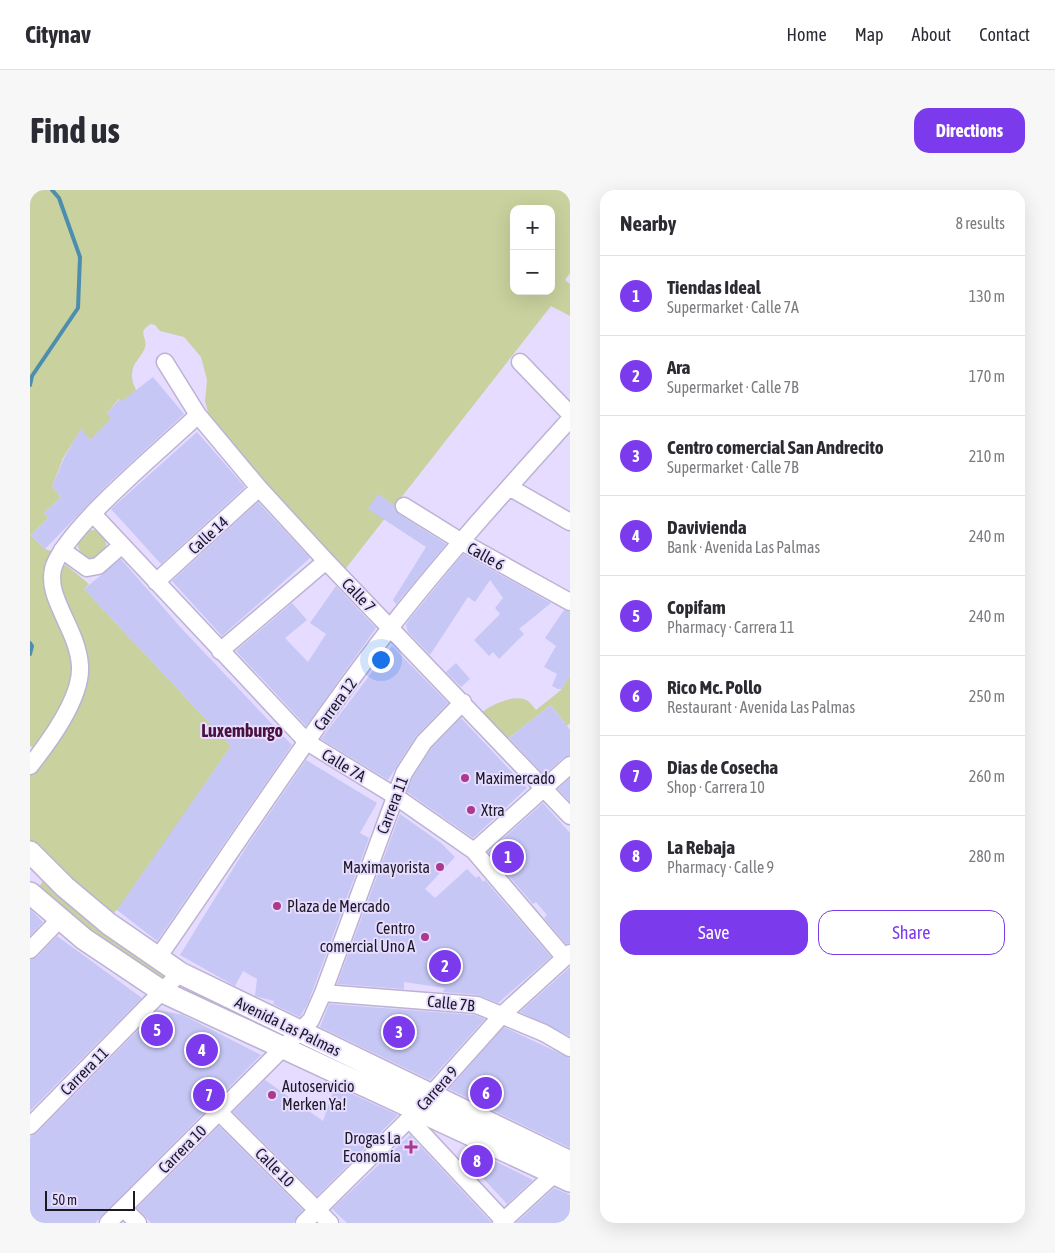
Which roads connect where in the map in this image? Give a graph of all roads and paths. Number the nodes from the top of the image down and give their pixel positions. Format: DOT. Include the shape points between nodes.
graph roads {
  1 [pos="165,362"];
  2 [pos="520,362"];
  3 [pos="570,414"];
  4 [pos="198,415"];
  5 [pos="570,419"];
  6 [pos="509,487"];
  7 [pos="259,488"];
  8 [pos="404,506"];
  9 [pos="93,514"];
  10 [pos="570,522"];
  11 [pos="462,542"];
  12 [pos="122,545"];
  13 [pos="62,550"];
  14 [pos="326,561"];
  15 [pos="156,582"];
  16 [pos="570,602"];
  17 [pos="391,628"];
  18 [pos="220,651"];
  19 [pos="462,702"];
  20 [pos="307,742"];
  21 [pos="570,765"];
  22 [pos="30,766"];
  23 [pos="544,788"];
  24 [pos="395,796"];
  25 [pos="570,816"];
  26 [pos="474,851"];
  27 [pos="30,852"];
  28 [pos="47,870"];
  29 [pos="30,886"];
  30 [pos="30,893"];
  31 [pos="60,919"];
  32 [pos="30,950"];
  33 [pos="567,955"];
  34 [pos="157,959"];
  35 [pos="180,973"];
  36 [pos="163,992"];
  37 [pos="323,992"];
  38 [pos="503,1014"];
  39 [pos="299,1032"];
  40 [pos="284,1048"];
  41 [pos="570,1048"];
  42 [pos="419,1108"];
  43 [pos="219,1112"];
  44 [pos="30,1126"];
  45 [pos="567,1167"];
  46 [pos="123,1208"];
  47 [pos="317,1210"];
  48 [pos="504,1222"];
  49 [pos="108,1223"];
  50 [pos="138,1223"];
  51 [pos="304,1223"];
  52 [pos="330,1223"];
  1 -- 4 [label="street, Calle 7"];
  2 -- 3 [label="street"];
  4 -- 7 [label="street, Calle 7"];
  4 -- 9 [label="street"];
  5 -- 6 [label="street, Carrera 12"];
  6 -- 10 [label="street"];
  6 -- 11 [label="street, Carrera 12"];
  7 -- 14 [label="street, Calle 7"];
  7 -- 15 [label="street, Calle 14"];
  8 -- 11 [label="street, Calle 6"];
  9 -- 12 [label="street, Calle 7A"];
  9 -- 13 [label="street"];
  11 -- 16 [label="street, Calle 6"];
  11 -- 17 [label="street, Carrera 12"];
  12 -- 13 [label="street" via="98,566 86,568"];
  12 -- 15 [label="street, Calle 7A"];
  13 -- 22 [label="street" via="53,569 53,591 76,644 80,668 75,694"];
  14 -- 17 [label="street, Calle 7"];
  14 -- 18 [label="street"];
  15 -- 18 [label="street, Calle 7A"];
  17 -- 19 [label="street, Calle 7"];
  17 -- 20 [label="street, Carrera 12"];
  18 -- 20 [label="street, Calle 7A"];
  19 -- 23 [label="street, Calle 7"];
  19 -- 24 [label="street, Carrera 11" via="424,742 404,773"];
  20 -- 24 [label="street, Calle 7A"];
  20 -- 34 [label="street, Carrera 12"];
  21 -- 23 [label="street"];
  23 -- 25 [label="street, Calle 7"];
  23 -- 26 [label="street"];
  24 -- 26 [label="street, Calle 7A"];
  24 -- 37 [label="street, Carrera 11"];
  26 -- 33 [label="street, Calle 7A"];
  27 -- 28 [label="main road, Avenida Las Palmas"];
  28 -- 29 [label="main road"];
  28 -- 34 [label="main road, Avenida Las Palmas" via="109,924"];
  30 -- 31 [label="main road, Avenida Las Palmas"];
  31 -- 32 [label="street"];
  31 -- 36 [label="main road, Avenida Las Palmas"];
  33 -- 38 [label="street, Carrera 9"];
  34 -- 35 [label="main road, Avenida Las Palmas"];
  35 -- 36 [label="street, Carrera 11"];
  35 -- 39 [label="main road, Avenida Las Palmas"];
  36 -- 40 [label="main road, Avenida Las Palmas"];
  36 -- 44 [label="street, Carrera 11"];
  37 -- 38 [label="street, Calle 7B" via="477,1005"];
  37 -- 39 [label="street, Carrera 11" via="311,1020"];
  38 -- 41 [label="street, Calle 7B"];
  38 -- 42 [label="street, Carrera 9"];
  39 -- 40 [label="street, Carrera 10"];
  39 -- 42 [label="main road, Avenida Las Palmas"];
  40 -- 42 [label="main road, Avenida Las Palmas"];
  40 -- 43 [label="street, Carrera 10"];
  42 -- 45 [label="main road, Avenida Las Palmas"];
  42 -- 47 [label="street, Carrera 9"];
  42 -- 48 [label="street"];
  43 -- 46 [label="street, Carrera 10"];
  43 -- 47 [label="street, Calle 10"];
  45 -- 48 [label="street"];
  46 -- 49 [label="street, Carrera 10"];
  46 -- 50 [label="street"];
  47 -- 51 [label="street, Carrera 9"];
  47 -- 52 [label="street, Calle 10"];
}
